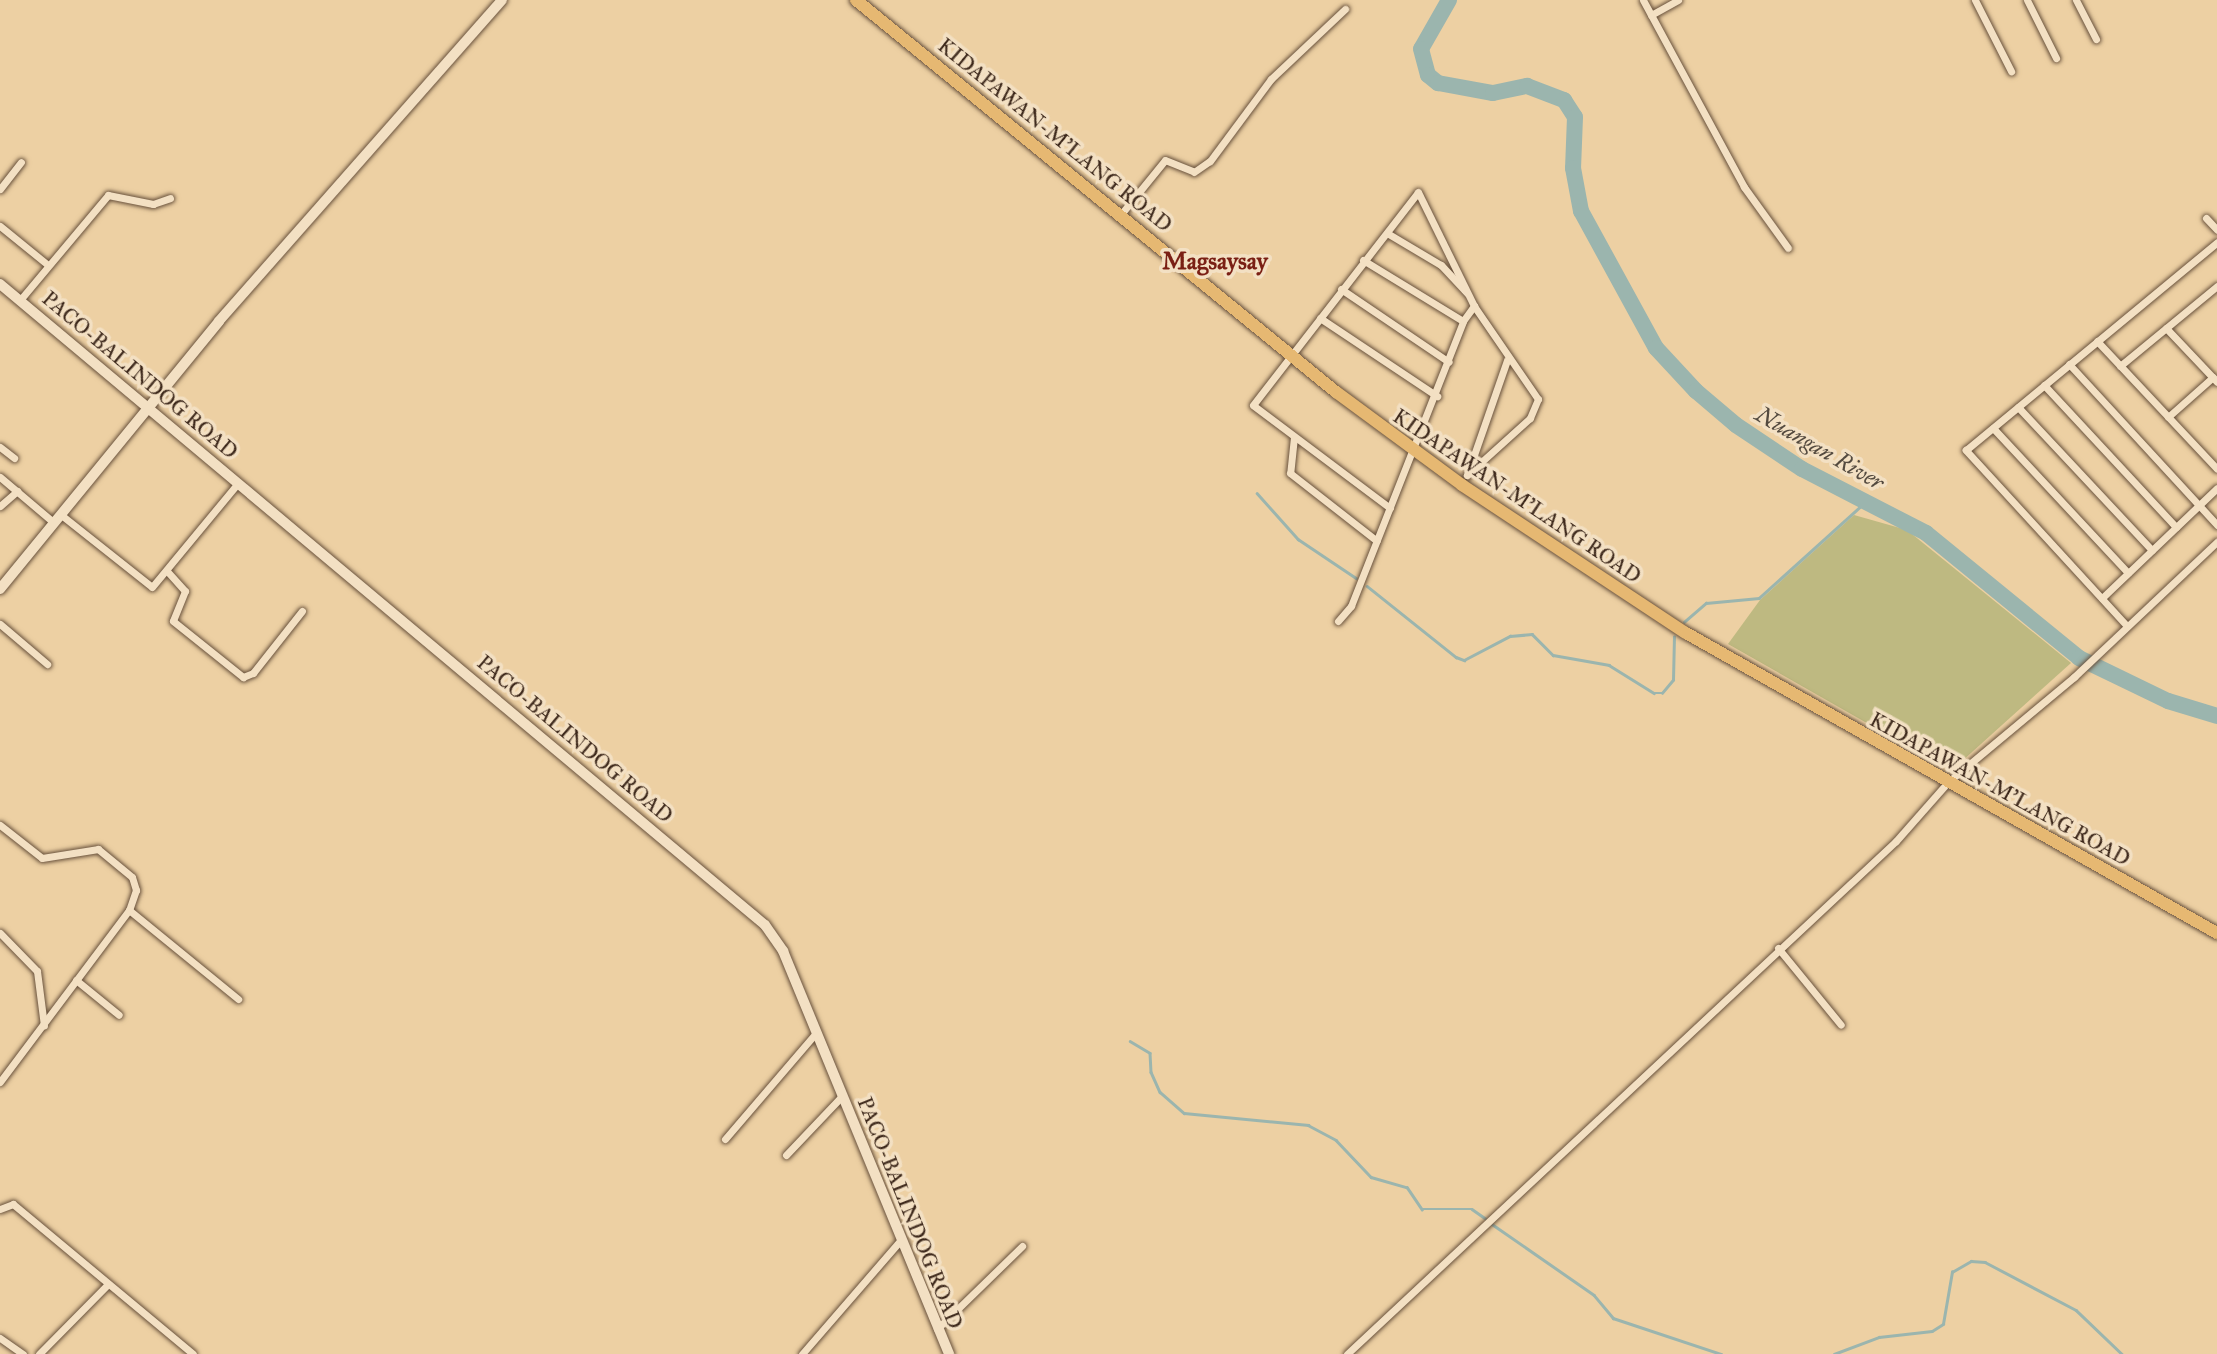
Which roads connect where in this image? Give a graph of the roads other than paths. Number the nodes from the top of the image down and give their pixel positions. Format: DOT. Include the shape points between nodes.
graph roads {
  1 [pos="502,0"];
  2 [pos="856,0"];
  3 [pos="1643,0"];
  4 [pos="1678,0"];
  5 [pos="1975,0"];
  6 [pos="2026,0"];
  7 [pos="2076,0"];
  8 [pos="1345,9"];
  9 [pos="1651,15"];
  10 [pos="2096,39"];
  11 [pos="2056,58"];
  12 [pos="2011,71"];
  13 [pos="21,162"];
  14 [pos="0,189"];
  15 [pos="170,198"];
  16 [pos="1122,213"];
  17 [pos="2206,218"];
  18 [pos="0,226"];
  19 [pos="2217,230"];
  20 [pos="1387,233"];
  21 [pos="2217,242"];
  22 [pos="1788,248"];
  23 [pos="1363,260"];
  24 [pos="48,265"];
  25 [pos="0,284"];
  26 [pos="2217,286"];
  27 [pos="1341,289"];
  28 [pos="20,300"];
  29 [pos="1474,302"];
  30 [pos="1320,318"];
  31 [pos="1463,321"];
  32 [pos="2166,328"];
  33 [pos="2097,341"];
  34 [pos="1292,354"];
  35 [pos="1507,360"];
  36 [pos="1449,362"];
  37 [pos="2069,364"];
  38 [pos="2120,366"];
  39 [pos="2215,380"];
  40 [pos="2044,386"];
  41 [pos="1437,396"];
  42 [pos="2018,407"];
  43 [pos="152,408"];
  44 [pos="2168,417"];
  45 [pos="1993,428"];
  46 [pos="1294,437"];
  47 [pos="0,447"];
  48 [pos="1414,451"];
  49 [pos="14,458"];
  50 [pos="2217,469"];
  51 [pos="0,477"];
  52 [pos="1465,480"];
  53 [pos="238,484"];
  54 [pos="2217,488"];
  55 [pos="17,491"];
  56 [pos="2199,505"];
  57 [pos="0,506"];
  58 [pos="1390,508"];
  59 [pos="57,518"];
  60 [pos="2217,525"];
  61 [pos="2176,527"];
  62 [pos="1377,541"];
  63 [pos="2217,542"];
  64 [pos="2152,550"];
  65 [pos="167,571"];
  66 [pos="2128,573"];
  67 [pos="0,589"];
  68 [pos="2102,598"];
  69 [pos="302,611"];
  70 [pos="1338,621"];
  71 [pos="0,624"];
  72 [pos="2127,626"];
  73 [pos="47,664"];
  74 [pos="1948,782"];
  75 [pos="0,825"];
  76 [pos="129,910"];
  77 [pos="0,933"];
  78 [pos="2217,933"];
  79 [pos="1778,948"];
  80 [pos="76,980"];
  81 [pos="238,999"];
  82 [pos="119,1015"];
  83 [pos="1841,1024"];
  84 [pos="44,1026"];
  85 [pos="816,1033"];
  86 [pos="0,1082"];
  87 [pos="841,1097"];
  88 [pos="725,1139"];
  89 [pos="786,1155"];
  90 [pos="0,1209"];
  91 [pos="899,1242"];
  92 [pos="1022,1245"];
  93 [pos="108,1284"];
  94 [pos="936,1330"];
  95 [pos="0,1338"];
  96 [pos="23,1354"];
  97 [pos="39,1354"];
  98 [pos="193,1354"];
  99 [pos="802,1354"];
  100 [pos="949,1354"];
  101 [pos="1347,1354"];
  1 -- 43 [label="street" via="219,321"];
  2 -- 16 [label="main road, KIDAPAWAN-M'LANG ROAD"];
  3 -- 9 [label="street"];
  4 -- 9 [label="street"];
  5 -- 12 [label="street"];
  6 -- 11 [label="street"];
  7 -- 10 [label="street"];
  8 -- 16 [label="street" via="1271,79 1210,161 1194,172 1166,160"];
  9 -- 22 [label="street" via="1744,187"];
  13 -- 14 [label="street"];
  15 -- 24 [label="street" via="153,204 108,195"];
  16 -- 34 [label="main road, KIDAPAWAN-M'LANG ROAD"];
  17 -- 19 [label="street"];
  18 -- 24 [label="street"];
  20 -- 23 [label="street"];
  20 -- 29 [label="street" via="1441,265"];
  20 -- 29 [label="street" via="1418,192"];
  21 -- 33 [label="street"];
  23 -- 27 [label="street"];
  23 -- 31 [label="street"];
  24 -- 28 [label="street"];
  25 -- 28 [label="street, PACO-BALINDOG ROAD"];
  26 -- 32 [label="street"];
  27 -- 30 [label="street"];
  27 -- 36 [label="street"];
  28 -- 43 [label="street, PACO-BALINDOG ROAD"];
  29 -- 31 [label="street"];
  29 -- 35 [label="street"];
  30 -- 34 [label="street"];
  30 -- 41 [label="street"];
  31 -- 36 [label="street"];
  32 -- 38 [label="street"];
  32 -- 39 [label="street"];
  33 -- 37 [label="street"];
  33 -- 38 [label="street"];
  34 -- 46 [label="street" via="1253,405"];
  34 -- 48 [label="main road, KIDAPAWAN-M'LANG ROAD"];
  35 -- 52 [label="street"];
  35 -- 52 [label="street" via="1538,400 1537,408"];
  36 -- 41 [label="street"];
  37 -- 40 [label="street"];
  37 -- 56 [label="street"];
  38 -- 44 [label="street"];
  39 -- 44 [label="street"];
  40 -- 42 [label="street"];
  40 -- 61 [label="street"];
  41 -- 48 [label="street"];
  42 -- 45 [label="street"];
  42 -- 64 [label="street"];
  43 -- 53 [label="street, PACO-BALINDOG ROAD"];
  43 -- 59 [label="street"];
  44 -- 50 [label="street"];
  45 -- 66 [label="street"];
  45 -- 68 [label="street" via="1966,450"];
  46 -- 58 [label="street"];
  46 -- 62 [label="street" via="1290,473"];
  47 -- 49 [label="street"];
  48 -- 52 [label="main road, KIDAPAWAN-M'LANG ROAD"];
  48 -- 58 [label="street"];
  51 -- 55 [label="street"];
  52 -- 74 [label="main road, KIDAPAWAN-M'LANG ROAD" via="1686,633"];
  53 -- 65 [label="street"];
  53 -- 85 [label="street, PACO-BALINDOG ROAD" via="765,925 783,951"];
  54 -- 56 [label="street"];
  55 -- 57 [label="street"];
  55 -- 59 [label="street"];
  56 -- 60 [label="street"];
  56 -- 61 [label="street"];
  58 -- 62 [label="street"];
  59 -- 65 [label="street" via="149,586"];
  59 -- 67 [label="street"];
  61 -- 64 [label="street"];
  62 -- 70 [label="street" via="1352,606"];
  63 -- 72 [label="street"];
  64 -- 66 [label="street"];
  65 -- 69 [label="street" via="185,591 173,621 243,677 253,673"];
  66 -- 68 [label="street"];
  68 -- 72 [label="street"];
  71 -- 73 [label="street"];
  72 -- 74 [label="street" via="2074,677"];
  74 -- 78 [label="main road, KIDAPAWAN-M'LANG ROAD"];
  74 -- 79 [label="street" via="1896,841"];
  75 -- 76 [label="street" via="43,858 91,848 104,853 134,880 136,895"];
  76 -- 80 [label="street"];
  76 -- 81 [label="street"];
  77 -- 84 [label="street" via="37,971"];
  79 -- 83 [label="street"];
  79 -- 101 [label="street"];
  80 -- 82 [label="street"];
  80 -- 84 [label="street"];
  84 -- 86 [label="street"];
  85 -- 87 [label="street, PACO-BALINDOG ROAD"];
  85 -- 88 [label="street"];
  87 -- 89 [label="street"];
  87 -- 91 [label="street, PACO-BALINDOG ROAD"];
  90 -- 93 [label="street" via="13,1204"];
  91 -- 94 [label="street, PACO-BALINDOG ROAD"];
  91 -- 99 [label="street"];
  92 -- 94 [label="street"];
  93 -- 97 [label="street"];
  93 -- 98 [label="street"];
  94 -- 100 [label="street, PACO-BALINDOG ROAD"];
  95 -- 96 [label="street"];
}
